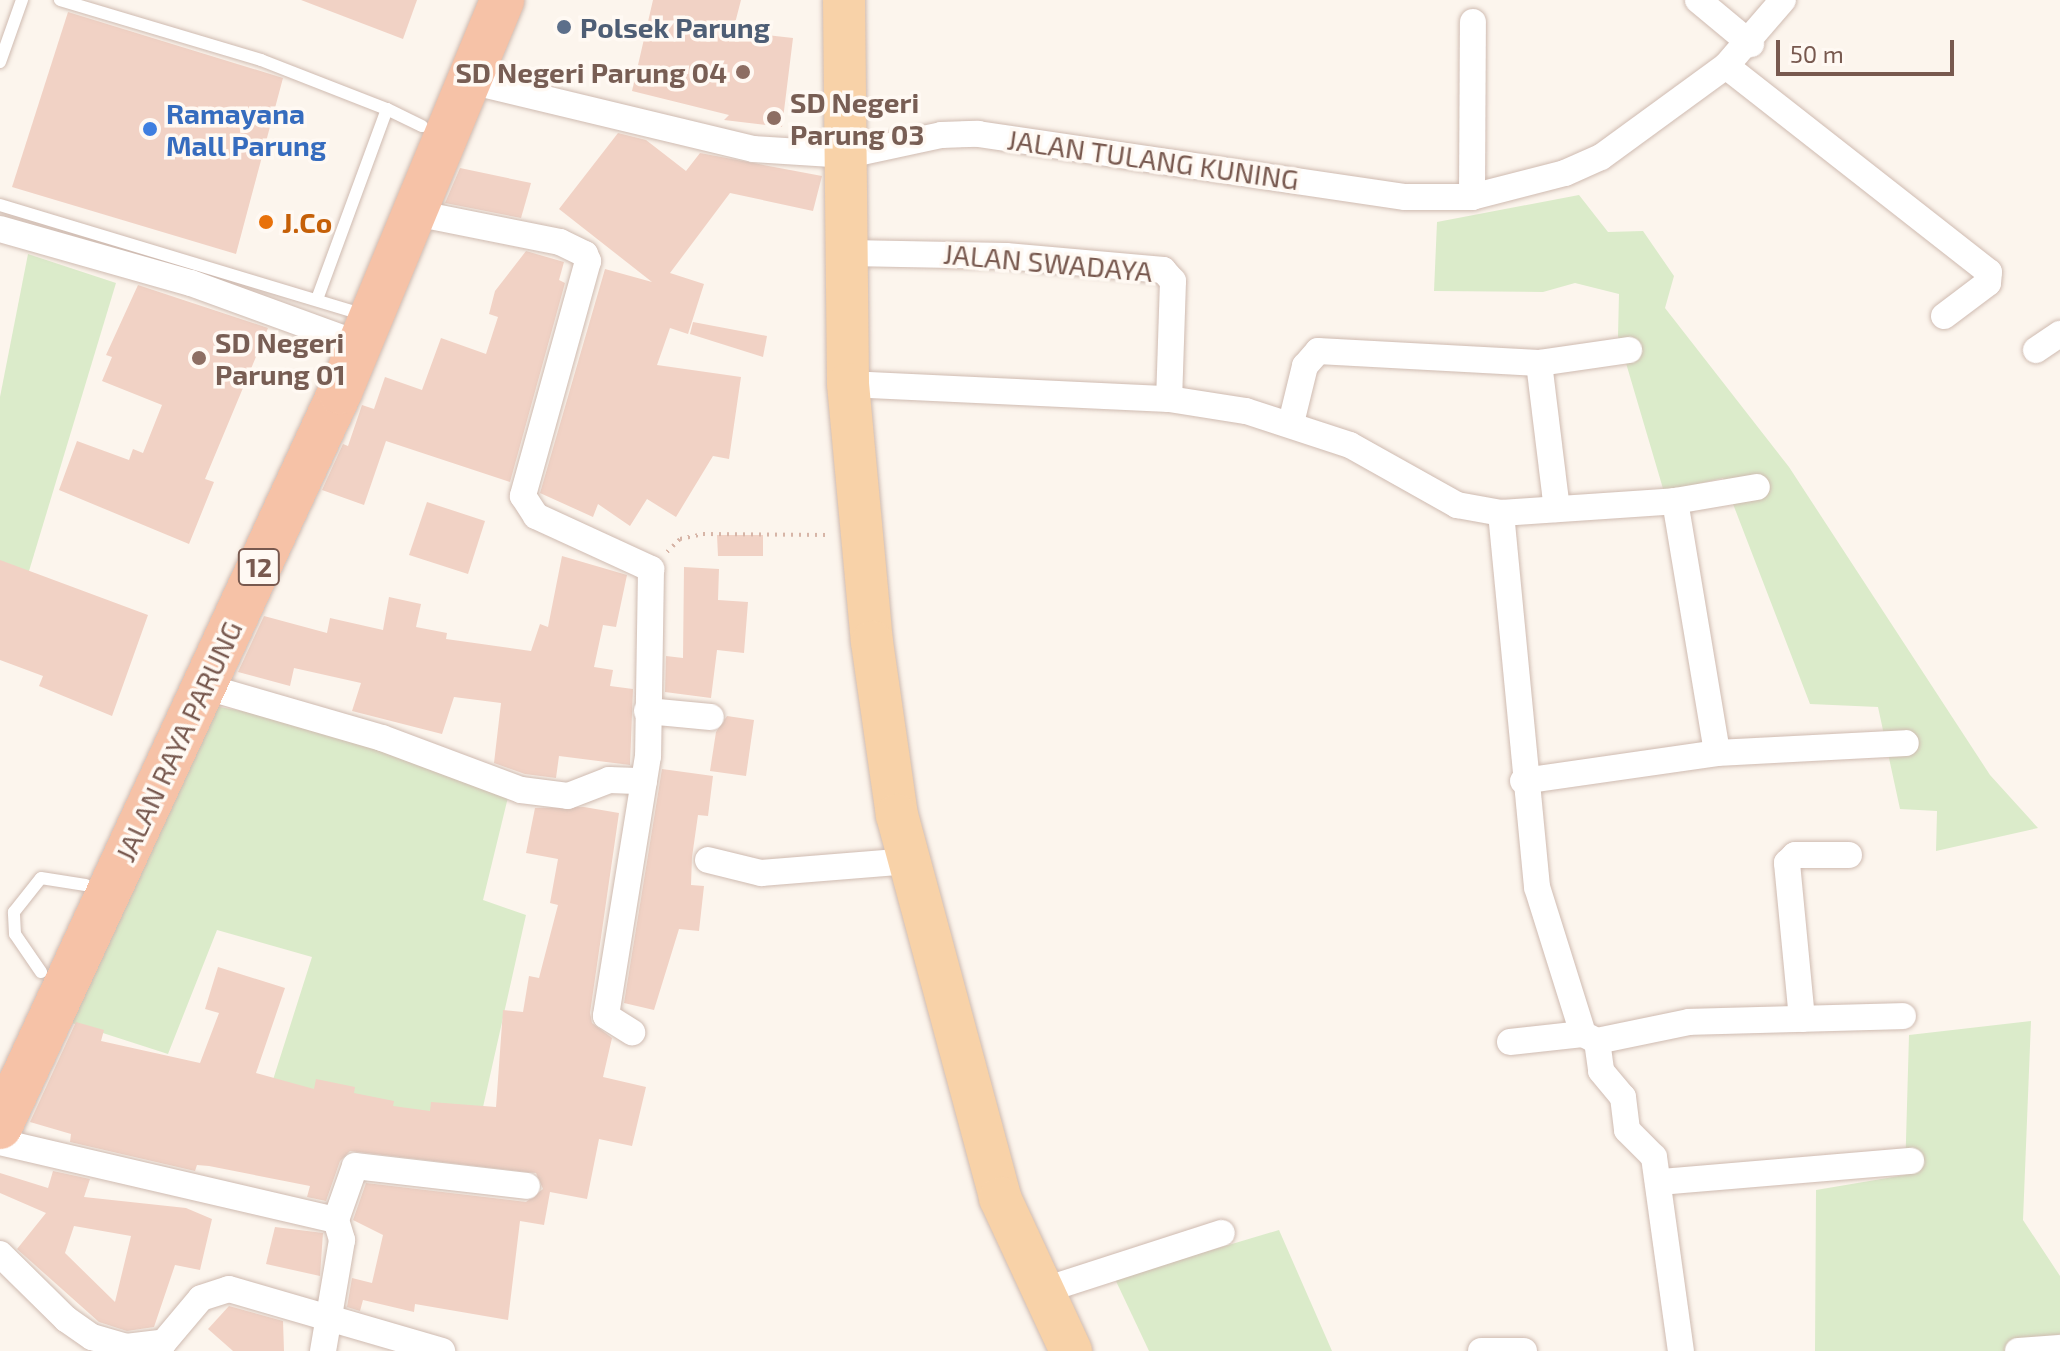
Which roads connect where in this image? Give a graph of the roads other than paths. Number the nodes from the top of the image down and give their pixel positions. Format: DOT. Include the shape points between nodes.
graph roads {
  1 [pos="22,0"];
  2 [pos="60,0"];
  3 [pos="476,0"];
  4 [pos="502,0"];
  5 [pos="844,0"];
  6 [pos="1698,0"];
  7 [pos="1783,0"];
  8 [pos="1473,22"];
  9 [pos="3,42"];
  10 [pos="1751,44"];
  11 [pos="0,62"];
  12 [pos="1726,66"];
  13 [pos="466,80"];
  14 [pos="404,118"];
  15 [pos="848,155"];
  16 [pos="1472,197"];
  17 [pos="0,205"];
  18 [pos="410,212"];
  19 [pos="0,229"];
  20 [pos="849,253"];
  21 [pos="1944,316"];
  22 [pos="344,320"];
  23 [pos="2060,334"];
  24 [pos="1629,350"];
  25 [pos="2036,350"];
  26 [pos="1539,363"];
  27 [pos="848,384"];
  28 [pos="1169,399"];
  29 [pos="1291,423"];
  30 [pos="1757,487"];
  31 [pos="1675,501"];
  32 [pos="1557,509"];
  33 [pos="1501,513"];
  34 [pos="203,686"];
  35 [pos="647,711"];
  36 [pos="711,717"];
  37 [pos="1906,743"];
  38 [pos="1717,753"];
  39 [pos="644,781"];
  40 [pos="1523,781"];
  41 [pos="1849,855"];
  42 [pos="708,860"];
  43 [pos="910,861"];
  44 [pos="1903,1016"];
  45 [pos="1802,1019"];
  46 [pos="632,1032"];
  47 [pos="1590,1038"];
  48 [pos="1510,1042"];
  49 [pos="0,1061"];
  50 [pos="0,1127"];
  51 [pos="0,1142"];
  52 [pos="1911,1161"];
  53 [pos="1660,1182"];
  54 [pos="527,1186"];
  55 [pos="336,1220"];
  56 [pos="1222,1233"];
  57 [pos="0,1254"];
  58 [pos="1039,1292"];
  59 [pos="326,1319"];
  60 [pos="2060,1348"];
  61 [pos="323,1351"];
  62 [pos="442,1351"];
  63 [pos="1071,1351"];
  64 [pos="1481,1351"];
  65 [pos="1524,1351"];
  66 [pos="1681,1351"];
  67 [pos="2018,1351"];
  1 -- 9 [label="lane"];
  2 -- 14 [label="lane" via="261,60"];
  3 -- 14 [label="highway, JALAN RAYA PARUNG / 12"];
  4 -- 13 [label="highway, JALAN RAYA PARUNG / 12"];
  5 -- 15 [label="main road"];
  6 -- 10 [label="street"];
  7 -- 10 [label="street, JALAN TULANG KUNING"];
  8 -- 16 [label="street"];
  9 -- 11 [label="lane"];
  10 -- 12 [label="street, JALAN TULANG KUNING"];
  12 -- 16 [label="street, JALAN TULANG KUNING" via="1601,157 1565,173"];
  12 -- 21 [label="street" via="1989,272 1988,283"];
  13 -- 15 [label="street, JALAN TULANG KUNING" via="753,149"];
  13 -- 18 [label="highway, JALAN RAYA PARUNG / 12"];
  14 -- 22 [label="highway, JALAN RAYA PARUNG / 12"];
  15 -- 16 [label="street, JALAN TULANG KUNING" via="941,135 978,134 1405,197"];
  15 -- 20 [label="main road"];
  17 -- 22 [label="lane" via="211,270"];
  18 -- 22 [label="highway, JALAN RAYA PARUNG / 12"];
  18 -- 35 [label="street" via="560,242 585,254 586,273 541,412 523,496 536,516 651,569"];
  19 -- 22 [label="street"];
  20 -- 27 [label="main road"];
  20 -- 28 [label="street, JALAN SWADAYA" via="991,255 1163,270 1173,281"];
  22 -- 34 [label="highway, JALAN RAYA PARUNG / 12"];
  22 -- 49 [label="highway, JALAN RAYA PARUNG / 12"];
  23 -- 25 [label="street"];
  24 -- 26 [label="street"];
  26 -- 29 [label="street" via="1318,351 1305,366"];
  26 -- 32 [label="street"];
  27 -- 28 [label="street"];
  27 -- 43 [label="main road" via="882,717"];
  28 -- 29 [label="street"];
  29 -- 33 [label="street" via="1350,445 1457,505"];
  30 -- 31 [label="street"];
  31 -- 32 [label="street"];
  31 -- 38 [label="street"];
  32 -- 33 [label="street"];
  33 -- 40 [label="street"];
  34 -- 39 [label="street" via="382,738 521,790 568,796 609,780"];
  34 -- 50 [label="highway, JALAN RAYA PARUNG / 12"];
  35 -- 36 [label="street"];
  35 -- 39 [label="street"];
  37 -- 38 [label="street"];
  38 -- 40 [label="street"];
  39 -- 46 [label="street" via="606,1016"];
  40 -- 47 [label="street" via="1537,887"];
  41 -- 45 [label="street" via="1795,855 1787,863"];
  42 -- 43 [label="street" via="761,873"];
  43 -- 58 [label="main road" via="963,1080 1000,1198"];
  44 -- 45 [label="street"];
  45 -- 47 [label="street" via="1689,1022"];
  47 -- 48 [label="street"];
  47 -- 53 [label="street" via="1601,1071 1623,1097 1627,1130 1651,1149"];
  51 -- 55 [label="street"];
  52 -- 53 [label="street"];
  53 -- 66 [label="street"];
  54 -- 55 [label="street" via="355,1166"];
  55 -- 59 [label="street" via="342,1240"];
  56 -- 58 [label="street"];
  57 -- 59 [label="street" via="66,1319 92,1337 126,1347 164,1342 201,1298 220,1290 283,1301"];
  58 -- 63 [label="main road"];
  59 -- 61 [label="street"];
  59 -- 62 [label="street"];
  60 -- 67 [label="street"];
  64 -- 65 [label="street"];
}
